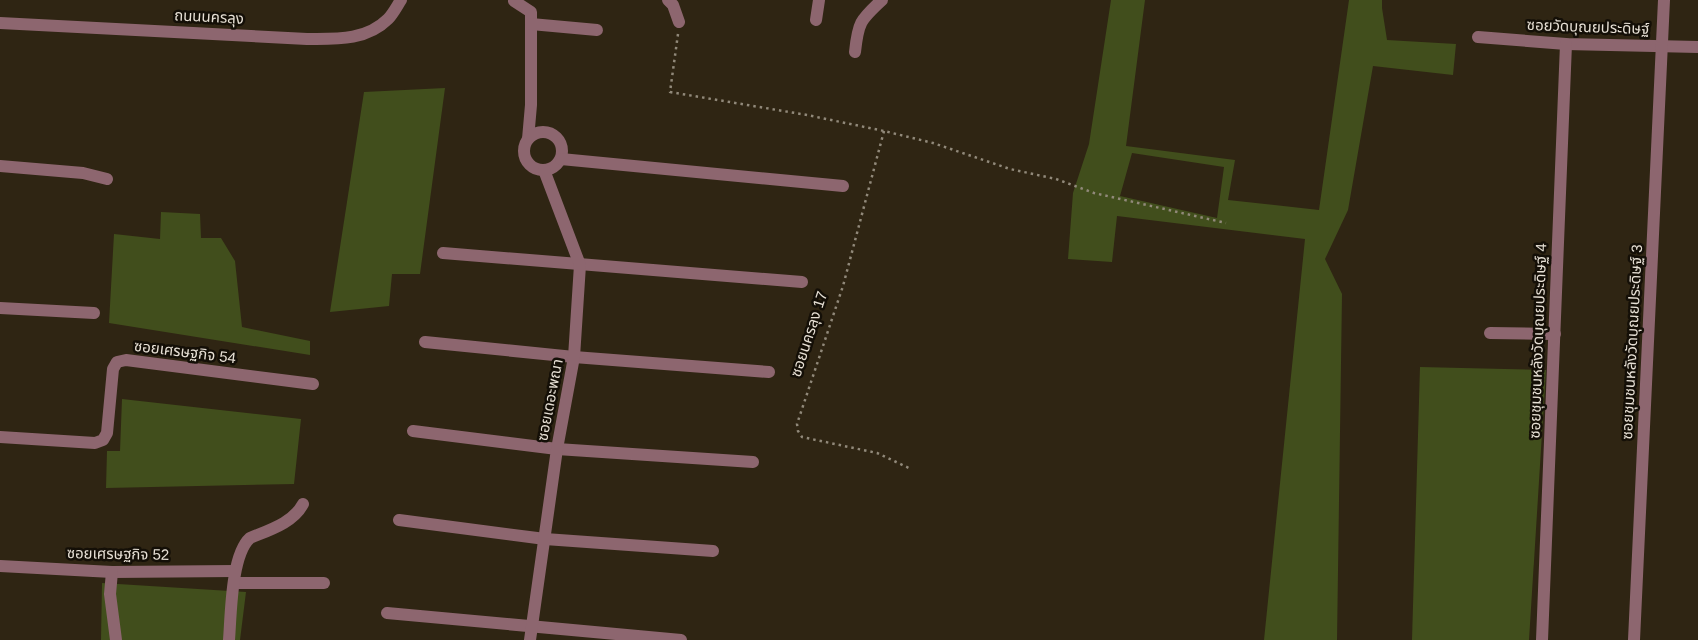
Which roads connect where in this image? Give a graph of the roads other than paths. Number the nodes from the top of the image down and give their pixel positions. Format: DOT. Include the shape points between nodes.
graph roads {
  1 [pos="401,0"];
  2 [pos="668,0"];
  3 [pos="818,0"];
  4 [pos="882,0"];
  5 [pos="1664,0"];
  6 [pos="514,1"];
  7 [pos="816,20"];
  8 [pos="679,22"];
  9 [pos="0,23"];
  10 [pos="531,24"];
  11 [pos="597,30"];
  12 [pos="1478,37"];
  13 [pos="1566,44"];
  14 [pos="1662,46"];
  15 [pos="1698,47"];
  16 [pos="855,52"];
  17 [pos="528,139"];
  18 [pos="560,159"];
  19 [pos="0,166"];
  20 [pos="544,170"];
  21 [pos="107,179"];
  22 [pos="843,186"];
  23 [pos="443,253"];
  24 [pos="580,265"];
  25 [pos="802,282"];
  26 [pos="0,308"];
  27 [pos="94,313"];
  28 [pos="1490,333"];
  29 [pos="1556,334"];
  30 [pos="425,342"];
  31 [pos="574,357"];
  32 [pos="769,372"];
  33 [pos="313,384"];
  34 [pos="413,431"];
  35 [pos="0,437"];
  36 [pos="557,449"];
  37 [pos="753,462"];
  38 [pos="303,504"];
  39 [pos="399,520"];
  40 [pos="545,538"];
  41 [pos="713,551"];
  42 [pos="0,566"];
  43 [pos="112,572"];
  44 [pos="234,577"];
  45 [pos="324,584"];
  46 [pos="387,613"];
  47 [pos="531,634"];
  48 [pos="116,640"];
  49 [pos="229,640"];
  50 [pos="681,640"];
  51 [pos="1542,640"];
  52 [pos="1634,640"];
  1 -- 9 [label="street, ถนนนครลุง" via="387,20 365,35 347,39"];
  2 -- 8 [label="street"];
  3 -- 7 [label="street"];
  4 -- 16 [label="street" via="862,19"];
  5 -- 14 [label="street, ซอยชุมชนหลังวัดบุณยประดิษฐ์ 3"];
  6 -- 10 [label="street" via="531,12"];
  10 -- 11 [label="street"];
  10 -- 17 [label="street"];
  12 -- 13 [label="street, ซอยวัดบุณยประดิษฐ์"];
  13 -- 14 [label="street, ซอยวัดบุณยประดิษฐ์"];
  13 -- 29 [label="street, ซอยชุมชนหลังวัดบุณยประดิษฐ์ 4"];
  14 -- 15 [label="street, ซอยวัดบุณยประดิษฐ์"];
  14 -- 52 [label="street, ซอยชุมชนหลังวัดบุณยประดิษฐ์ 3"];
  17 -- 18 [label="street" via="544,132 556,136 562,147"];
  17 -- 20 [label="street" via="524,148 526,158 533,167"];
  18 -- 20 [label="street" via="554,167"];
  18 -- 22 [label="street"];
  19 -- 21 [label="street" via="83,173"];
  20 -- 24 [label="street, ซอยเดอะพณา"];
  23 -- 24 [label="street"];
  24 -- 25 [label="street"];
  24 -- 31 [label="street, ซอยเดอะพณา"];
  26 -- 27 [label="street"];
  28 -- 29 [label="street"];
  29 -- 51 [label="street, ซอยชุมชนหลังวัดบุณยประดิษฐ์ 4"];
  30 -- 31 [label="street"];
  31 -- 32 [label="street"];
  31 -- 36 [label="street, ซอยเดอะพณา"];
  33 -- 35 [label="street, ซอยเศรษฐกิจ 54" via="126,360 117,362 113,369 107,433 103,440 95,443"];
  34 -- 36 [label="street"];
  36 -- 37 [label="street"];
  36 -- 40 [label="street, ซอยเดอะพณา"];
  38 -- 44 [label="street" via="289,520 245,542"];
  39 -- 40 [label="street"];
  40 -- 41 [label="street"];
  40 -- 47 [label="street, ซอยเดอะพณา"];
  42 -- 43 [label="street, ซอยเศรษฐกิจ 52"];
  43 -- 44 [label="street, ซอยเศรษฐกิจ 52"];
  43 -- 48 [label="street" via="110,594"];
  44 -- 45 [label="street, ซอยเศรษฐกิจ 52"];
  44 -- 49 [label="street"];
  46 -- 47 [label="street"];
  47 -- 50 [label="street"];
}
